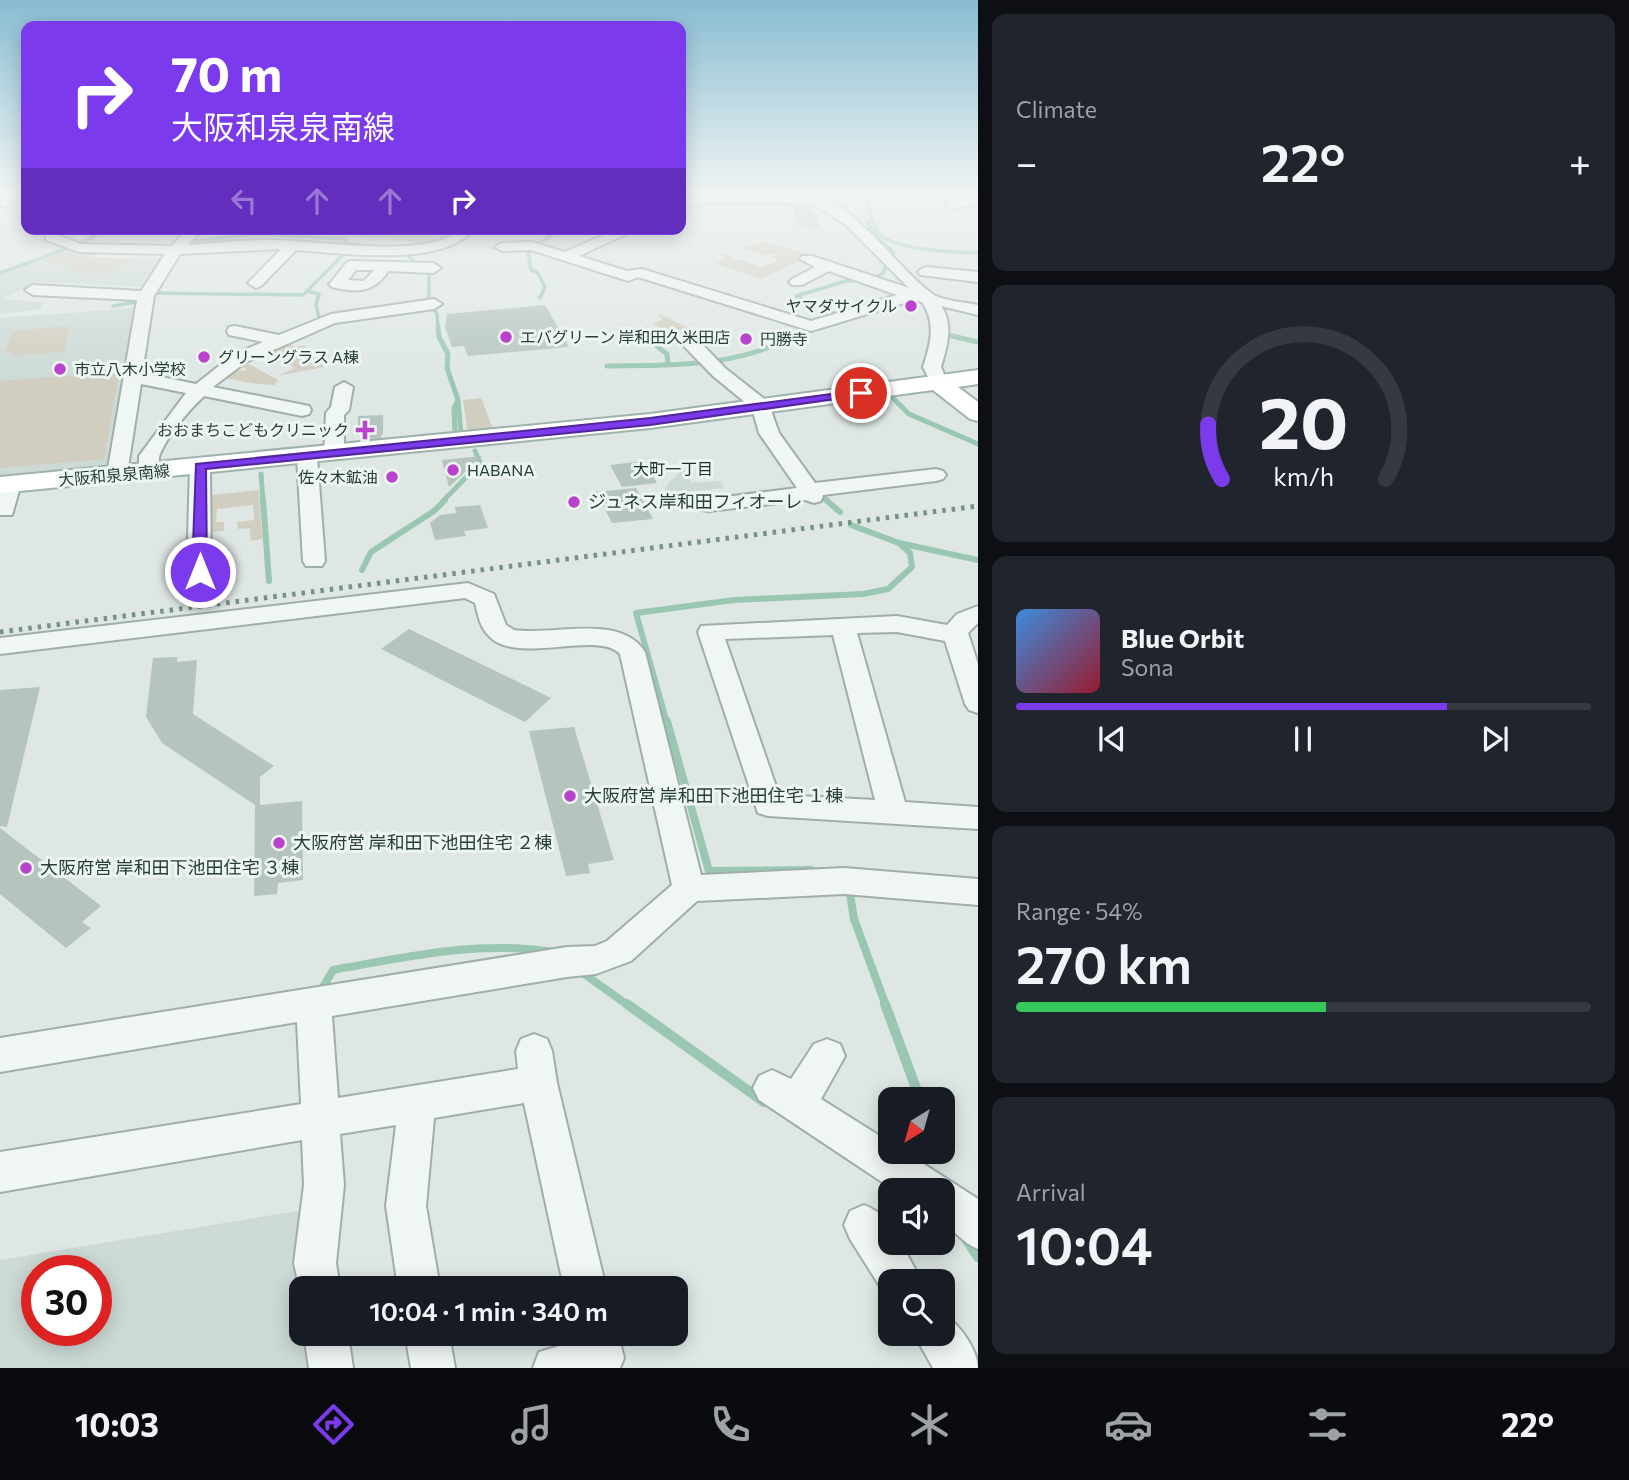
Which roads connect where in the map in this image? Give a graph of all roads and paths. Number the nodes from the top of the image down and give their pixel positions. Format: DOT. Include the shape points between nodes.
graph roads {
  1 [pos="169,257"];
  2 [pos="281,257"];
  3 [pos="434,257"];
  4 [pos="574,257"];
  5 [pos="883,257"];
  6 [pos="807,259"];
  7 [pos="828,266"];
  8 [pos="383,267"];
  9 [pos="433,268"];
  10 [pos="978,277"];
  11 [pos="797,282"];
  12 [pos="256,283"];
  13 [pos="43,293"];
  14 [pos="146,296"];
  15 [pos="920,296"];
  16 [pos="436,308"];
  17 [pos="978,310"];
  18 [pos="235,331"];
  19 [pos="283,341"];
  20 [pos="691,347"];
  21 [pos="134,377"];
  22 [pos="978,377"];
  23 [pos="939,383"];
  24 [pos="344,387"];
  25 [pos="199,391"];
  26 [pos="761,406"];
  27 [pos="302,410"];
  28 [pos="978,414"];
  29 [pos="334,454"];
  30 [pos="307,457"];
  31 [pos="200,466"];
  32 [pos="149,471"];
  33 [pos="117,474"];
  34 [pos="936,475"];
  35 [pos="6,485"];
  36 [pos="812,494"];
  37 [pos="709,505"];
  38 [pos="4,510"];
  39 [pos="314,561"];
  40 [pos="204,567"];
  41 [pos="978,614"];
  42 [pos="843,627"];
  43 [pos="956,635"];
  44 [pos="0,646"];
  45 [pos="977,698"];
  46 [pos="893,813"];
  47 [pos="978,818"];
  48 [pos="689,889"];
  49 [pos="978,891"];
  50 [pos="314,1005"];
  51 [pos="0,1055"];
  52 [pos="827,1056"];
  53 [pos="785,1096"];
  54 [pos="417,1103"];
  55 [pos="321,1119"];
  56 [pos="0,1172"];
  57 [pos="911,1178"];
  58 [pos="864,1225"];
  59 [pos="893,1269"];
  60 [pos="317,1276"];
  61 [pos="417,1276"];
  62 [pos="582,1276"];
  63 [pos="328,1346"];
  64 [pos="429,1346"];
  65 [pos="599,1346"];
  66 [pos="944,1346"];
  67 [pos="331,1368"];
  68 [pos="433,1368"];
  69 [pos="555,1368"];
  70 [pos="959,1368"];
  1 -- 14 [label="street"];
  2 -- 12 [label="street"];
  3 -- 9 [label="street"];
  4 -- 15 [label="street" via="811,326"];
  5 -- 15 [label="street"];
  6 -- 7 [label="street"];
  7 -- 11 [label="street"];
  7 -- 15 [label="street"];
  8 -- 9 [label="street"];
  9 -- 16 [label="street"];
  10 -- 15 [label="street" via="925,266 928,290"];
  13 -- 14 [label="street" via="80,290"];
  14 -- 21 [label="street"];
  15 -- 17 [label="street"];
  15 -- 23 [label="street" via="938,314 940,323 932,367"];
  16 -- 19 [label="street" via="331,319"];
  18 -- 19 [label="street"];
  19 -- 25 [label="street" via="240,358"];
  20 -- 26 [label="street" via="713,373"];
  21 -- 25 [label="street"];
  21 -- 33 [label="street"];
  22 -- 23 [label="main road, 大阪和泉泉南線"];
  23 -- 26 [label="main road, 大阪和泉泉南線"];
  23 -- 28 [label="main road"];
  24 -- 29 [label="street" via="340,410 335,413"];
  25 -- 27 [label="street"];
  25 -- 32 [label="street" via="161,436 149,456"];
  26 -- 29 [label="main road, 大阪和泉泉南線"];
  26 -- 36 [label="street" via="769,433"];
  29 -- 30 [label="main road, 大阪和泉泉南線"];
  30 -- 31 [label="main road, 大阪和泉泉南線"];
  30 -- 39 [label="street"];
  31 -- 32 [label="main road, 大阪和泉泉南線"];
  31 -- 40 [label="street" via="190,519"];
  32 -- 33 [label="main road, 大阪和泉泉南線"];
  33 -- 35 [label="main road, 大阪和泉泉南線"];
  34 -- 36 [label="street"];
  35 -- 38 [label="street"];
  36 -- 37 [label="street"];
  41 -- 43 [label="street" via="959,625"];
  42 -- 43 [label="street" via="897,624"];
  42 -- 46 [label="street"];
  42 -- 46 [label="street" via="710,632 768,804"];
  43 -- 45 [label="street"];
  44 -- 48 [label="street" via="468,590 486,599 500,634 516,640 609,637 632,652"];
  46 -- 47 [label="street"];
  48 -- 49 [label="street" via="844,881"];
  48 -- 50 [label="street" via="619,951"];
  50 -- 51 [label="street"];
  50 -- 55 [label="street"];
  52 -- 53 [label="street"];
  53 -- 57 [label="street"];
  54 -- 55 [label="street"];
  54 -- 61 [label="street" via="405,1206"];
  54 -- 62 [label="street" via="536,1067"];
  55 -- 56 [label="street"];
  55 -- 60 [label="street" via="324,1185"];
  58 -- 59 [label="street"];
  63 -- 67 [label="street"];
  64 -- 68 [label="street"];
  65 -- 69 [label="street" via="602,1359"];
  66 -- 70 [label="street"];
}
